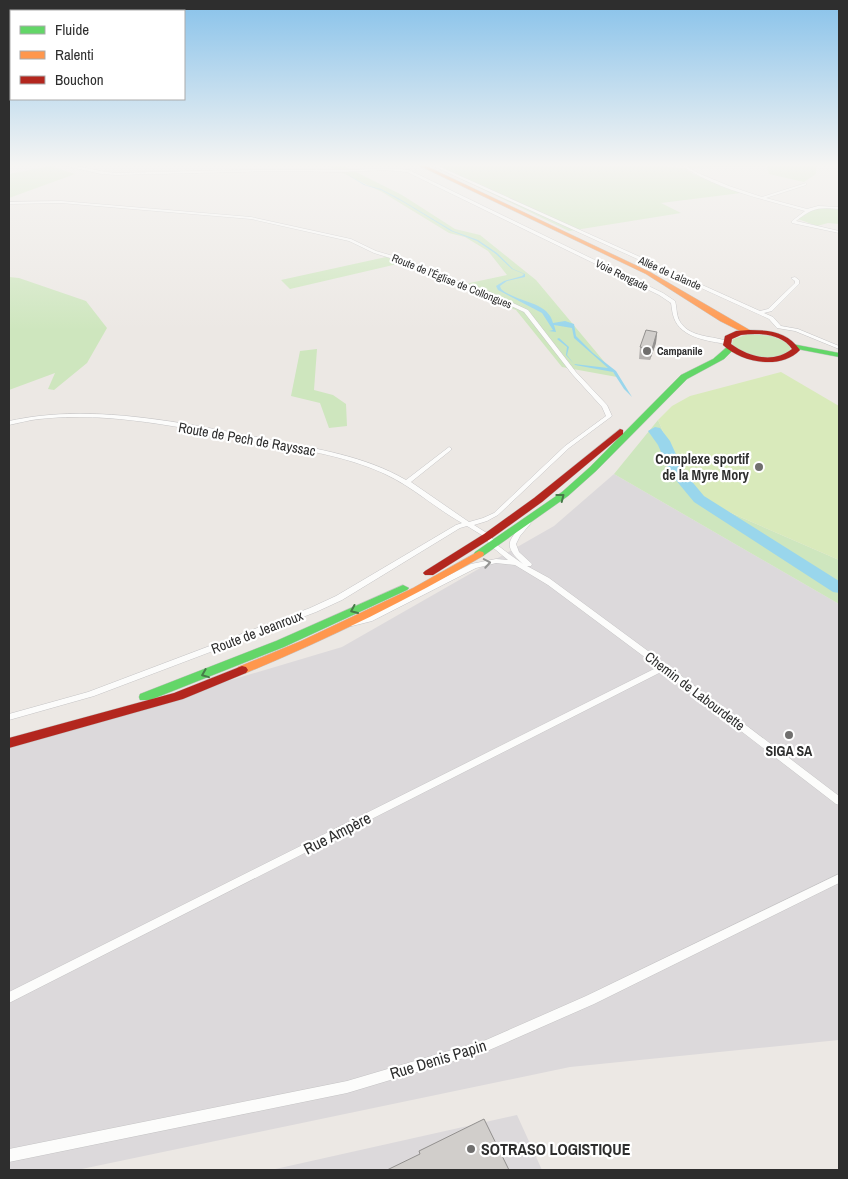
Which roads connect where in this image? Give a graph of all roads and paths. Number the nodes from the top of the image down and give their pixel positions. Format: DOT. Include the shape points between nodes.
graph roads {
  1 [pos="260,220"];
  2 [pos="511,220"];
  3 [pos="529,220"];
  4 [pos="536,220"];
  5 [pos="554,220"];
  6 [pos="795,220"];
  7 [pos="809,227"];
  8 [pos="797,230"];
  9 [pos="839,232"];
  10 [pos="793,278"];
  11 [pos="759,313"];
  12 [pos="776,331"];
  13 [pos="749,332"];
  14 [pos="729,342"];
  15 [pos="795,350"];
  16 [pos="838,354"];
  17 [pos="752,358"];
  18 [pos="673,387"];
  19 [pos="655,404"];
  20 [pos="609,416"];
  21 [pos="9,423"];
  22 [pos="449,449"];
  23 [pos="407,482"];
  24 [pos="534,516"];
  25 [pos="468,524"];
  26 [pos="490,541"];
  27 [pos="550,583"];
  28 [pos="347,625"];
  29 [pos="664,667"];
  30 [pos="9,717"];
  31 [pos="78,722"];
  32 [pos="9,743"];
  33 [pos="839,801"];
  34 [pos="839,878"];
  35 [pos="9,998"];
  36 [pos="9,1156"];
  1 -- 20 [label="street, Route de l’Église de Collongues" via="350,240 526,311 574,373 605,406"];
  2 -- 14 [label="street, Voie Rengade" via="661,294 673,302 680,325 697,335"];
  3 -- 14 [label="main road" via="656,281 726,326"];
  4 -- 13 [label="main road" via="648,273"];
  5 -- 11 [label="street, Allée de Lalande"];
  6 -- 7 [label="street" via="793,222"];
  7 -- 8 [label="street"];
  7 -- 9 [label="street"];
  10 -- 11 [label="street" via="798,280 797,283 770,310"];
  11 -- 12 [label="street, Allée de Lalande" via="776,321"];
  12 -- 13 [label="main road"];
  12 -- 15 [label="main road"];
  12 -- 16 [label="street, Allée de Lalande" via="796,330"];
  13 -- 14 [label="main road"];
  14 -- 17 [label="main road"];
  14 -- 18 [label="main road" via="726,356 692,371"];
  15 -- 16 [label="main road"];
  15 -- 17 [label="main road" via="784,358"];
  17 -- 18 [label="main road" via="716,366"];
  18 -- 19 [label="main road"];
  24 -- 19 [label="main road, one-way" via="593,469"];
  19 -- 26 [label="main road"];
  20 -- 25 [label="street, Route de Jeanroux" via="566,447 496,514"];
  21 -- 23 [label="street, Route de Pech de Rayssac" via="54,415 147,422 350,457"];
  22 -- 23 [label="street"];
  23 -- 25 [label="street, Route de Pech de Rayssac"];
  24 -- 26 [label="main road"];
  24 -- 27 [label="street" via="515,536 512,546 514,553"];
  25 -- 26 [label="street"];
  25 -- 30 [label="street, Route de Jeanroux" via="450,530 339,598 313,610 91,694"];
  26 -- 27 [label="street"];
  26 -- 28 [label="main road" via="417,590"];
  26 -- 31 [label="main road, one-way" via="376,601 280,644"];
  28 -- 27 [label="street, one-way" via="369,619 483,563 512,563"];
  27 -- 29 [label="street, Chemin de Labourdette"];
  28 -- 31 [label="main road" via="178,696"];
  29 -- 33 [label="street, Chemin de Labourdette"];
  29 -- 35 [label="street, Rue Ampère"];
  31 -- 32 [label="main road"];
  34 -- 36 [label="street, Rue Denis Papin" via="590,1000 487,1045 348,1087"];
}
